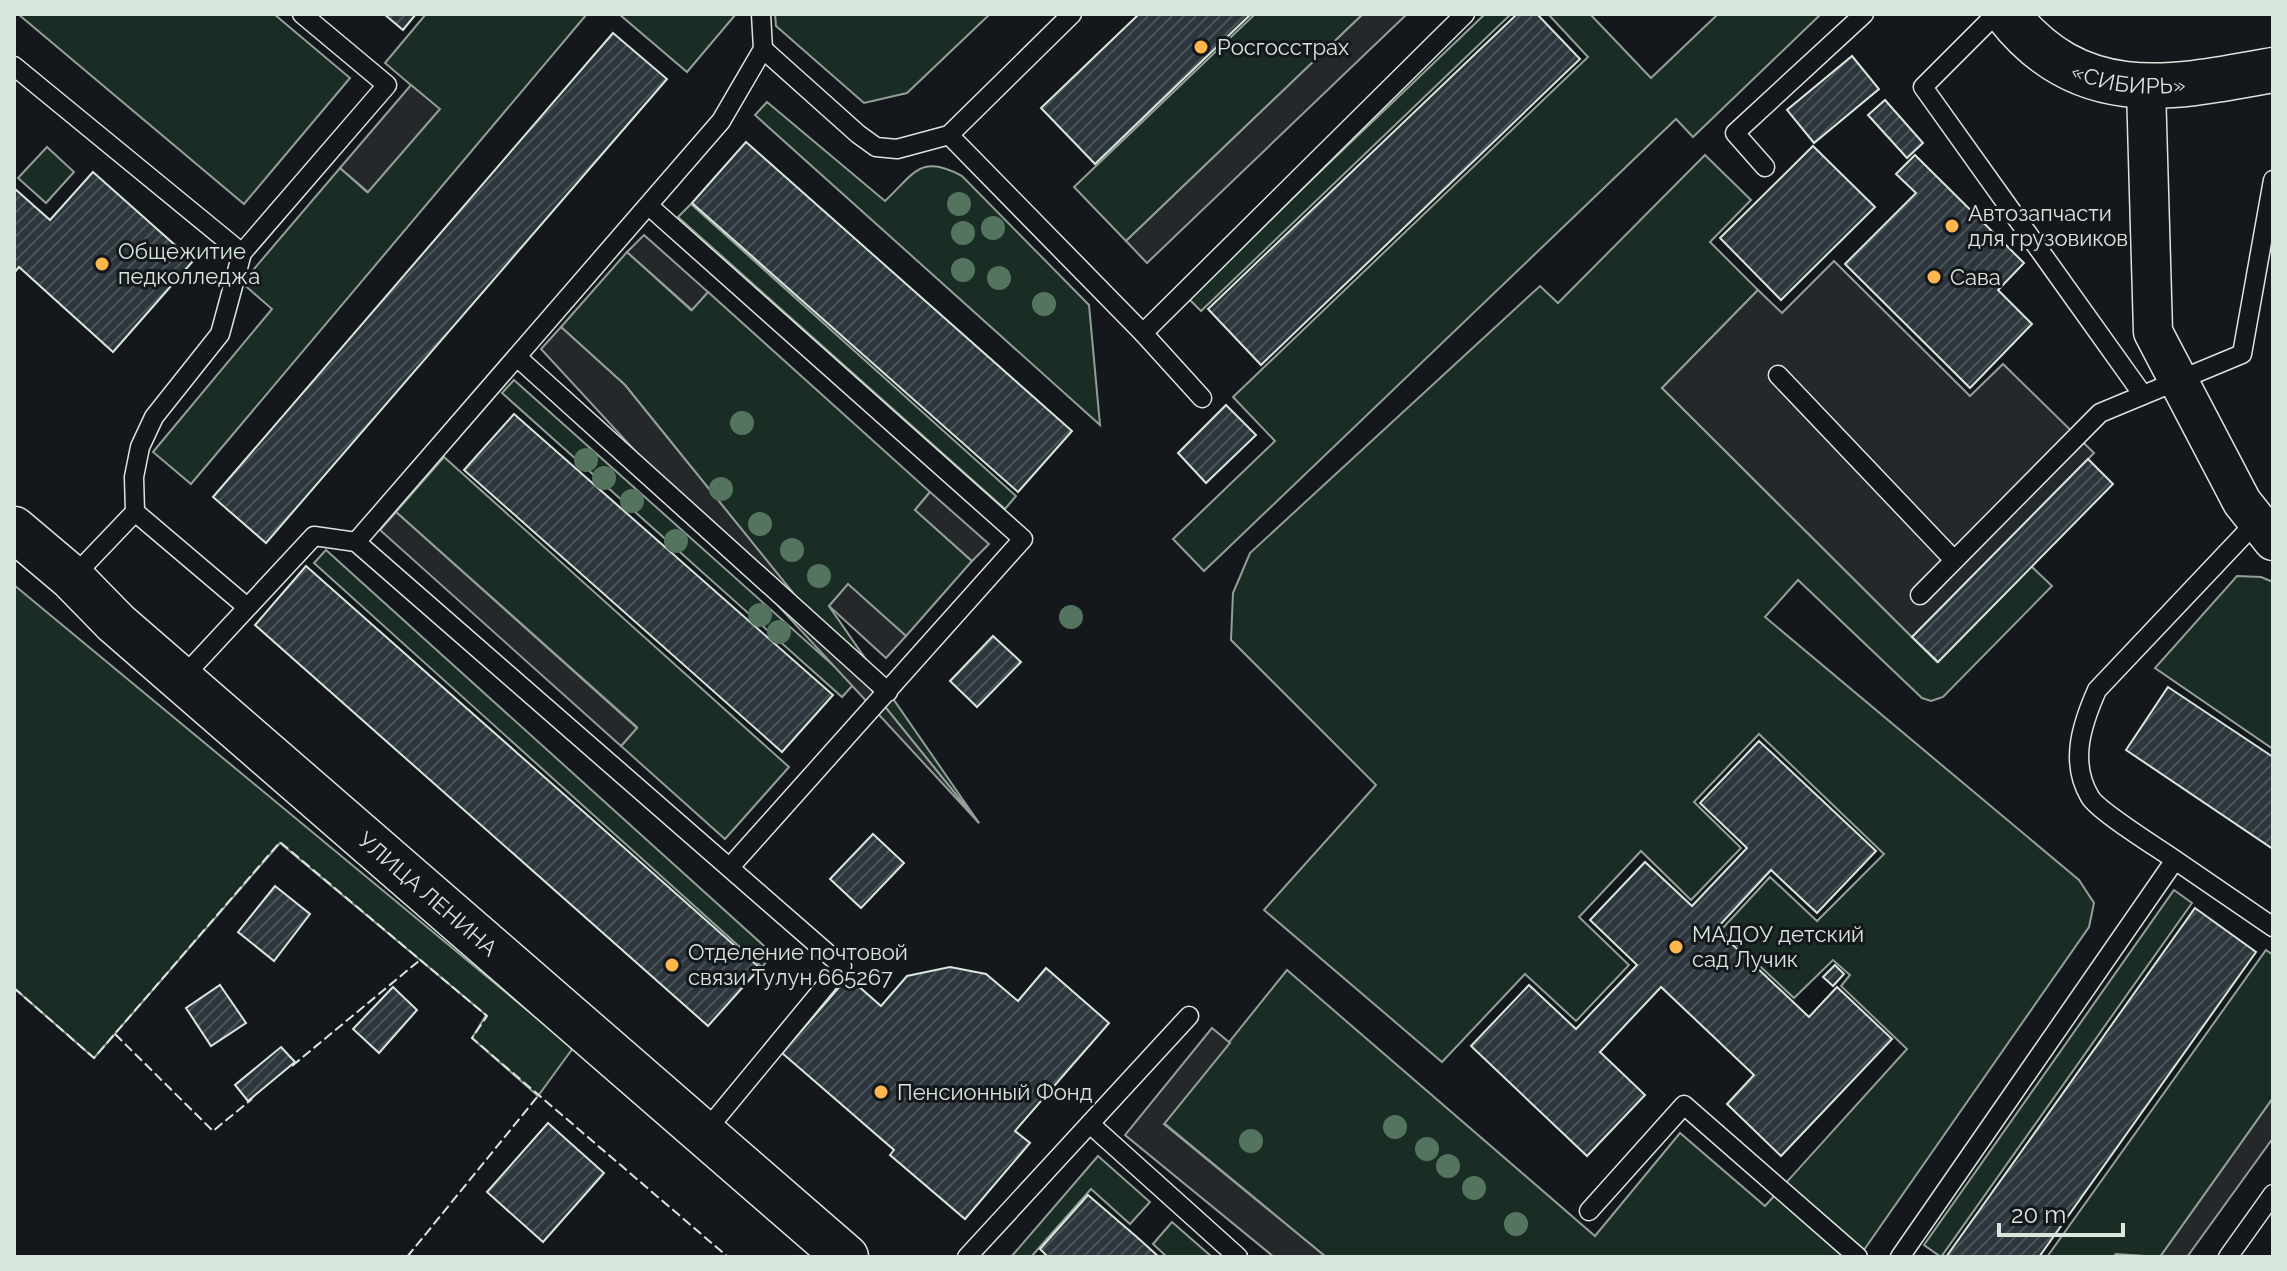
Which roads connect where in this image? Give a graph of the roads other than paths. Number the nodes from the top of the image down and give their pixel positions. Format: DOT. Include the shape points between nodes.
graph roads {
  1 [pos="302,14"];
  2 [pos="761,14"];
  3 [pos="1072,14"];
  4 [pos="1465,14"];
  5 [pos="1864,14"];
  6 [pos="1996,14"];
  7 [pos="2007,14"];
  8 [pos="763,49"];
  9 [pos="14,66"];
  10 [pos="2273,70"];
  11 [pos="2146,88"];
  12 [pos="949,135"];
  13 [pos="1765,167"];
  14 [pos="2273,180"];
  15 [pos="649,206"];
  16 [pos="242,253"];
  17 [pos="1143,333"];
  18 [pos="517,357"];
  19 [pos="1778,375"];
  20 [pos="2178,379"];
  21 [pos="2143,395"];
  22 [pos="1202,398"];
  23 [pos="135,512"];
  24 [pos="14,529"];
  25 [pos="2264,531"];
  26 [pos="356,542"];
  27 [pos="1954,560"];
  28 [pos="72,578"];
  29 [pos="1920,595"];
  30 [pos="247,607"];
  31 [pos="182,678"];
  32 [pos="888,692"];
  33 [pos="2175,860"];
  34 [pos="730,867"];
  35 [pos="2273,927"];
  36 [pos="1189,1016"];
  37 [pos="1090,1124"];
  38 [pos="704,1133"];
  39 [pos="2273,1194"];
  40 [pos="1589,1211"];
  41 [pos="846,1257"];
  42 [pos="967,1257"];
  43 [pos="1238,1257"];
  44 [pos="1858,1257"];
  45 [pos="1900,1257"];
  46 [pos="2228,1257"];
  1 -- 16 [label="lane" via="387,85"];
  2 -- 8 [label="lane"];
  3 -- 12 [label="lane"];
  4 -- 17 [label="lane"];
  5 -- 13 [label="lane" via="1735,133"];
  6 -- 21 [label="lane" via="1923,87"];
  7 -- 11 [label="main road, «СИБИРЬ»" via="2059,63 2102,82"];
  8 -- 12 [label="lane" via="876,147 897,149"];
  8 -- 15 [label="lane" via="721,121"];
  9 -- 16 [label="lane"];
  10 -- 11 [label="main road, «СИБИРЬ»"];
  11 -- 20 [label="street" via="2153,332"];
  12 -- 17 [label="lane"];
  14 -- 20 [label="lane" via="2242,354"];
  15 -- 18 [label="lane"];
  15 -- 32 [label="lane" via="1023,539"];
  16 -- 23 [label="lane" via="220,334 154,417 140,447"];
  17 -- 22 [label="lane"];
  18 -- 26 [label="lane"];
  18 -- 32 [label="lane"];
  19 -- 27 [label="lane"];
  20 -- 21 [label="lane"];
  20 -- 25 [label="street"];
  21 -- 27 [label="lane" via="2100,413"];
  23 -- 28 [label="lane"];
  23 -- 30 [label="lane"];
  24 -- 28 [label="main road, УЛИЦА ЛЕНИНА"];
  25 -- 33 [label="lane" via="2097,690 2083,722 2077,755 2090,799"];
  26 -- 30 [label="lane" via="314,536"];
  26 -- 34 [label="lane"];
  27 -- 29 [label="lane"];
  28 -- 31 [label="main road, УЛИЦА ЛЕНИНА"];
  30 -- 31 [label="lane"];
  31 -- 38 [label="main road, УЛИЦА ЛЕНИНА"];
  32 -- 34 [label="lane"];
  33 -- 35 [label="lane"];
  33 -- 45 [label="lane"];
  34 -- 38 [label="lane" via="842,966"];
  36 -- 37 [label="lane"];
  37 -- 42 [label="lane"];
  37 -- 43 [label="lane"];
  38 -- 41 [label="main road, УЛИЦА ЛЕНИНА"];
  39 -- 46 [label="lane"];
  40 -- 44 [label="lane" via="1684,1105"];
}
